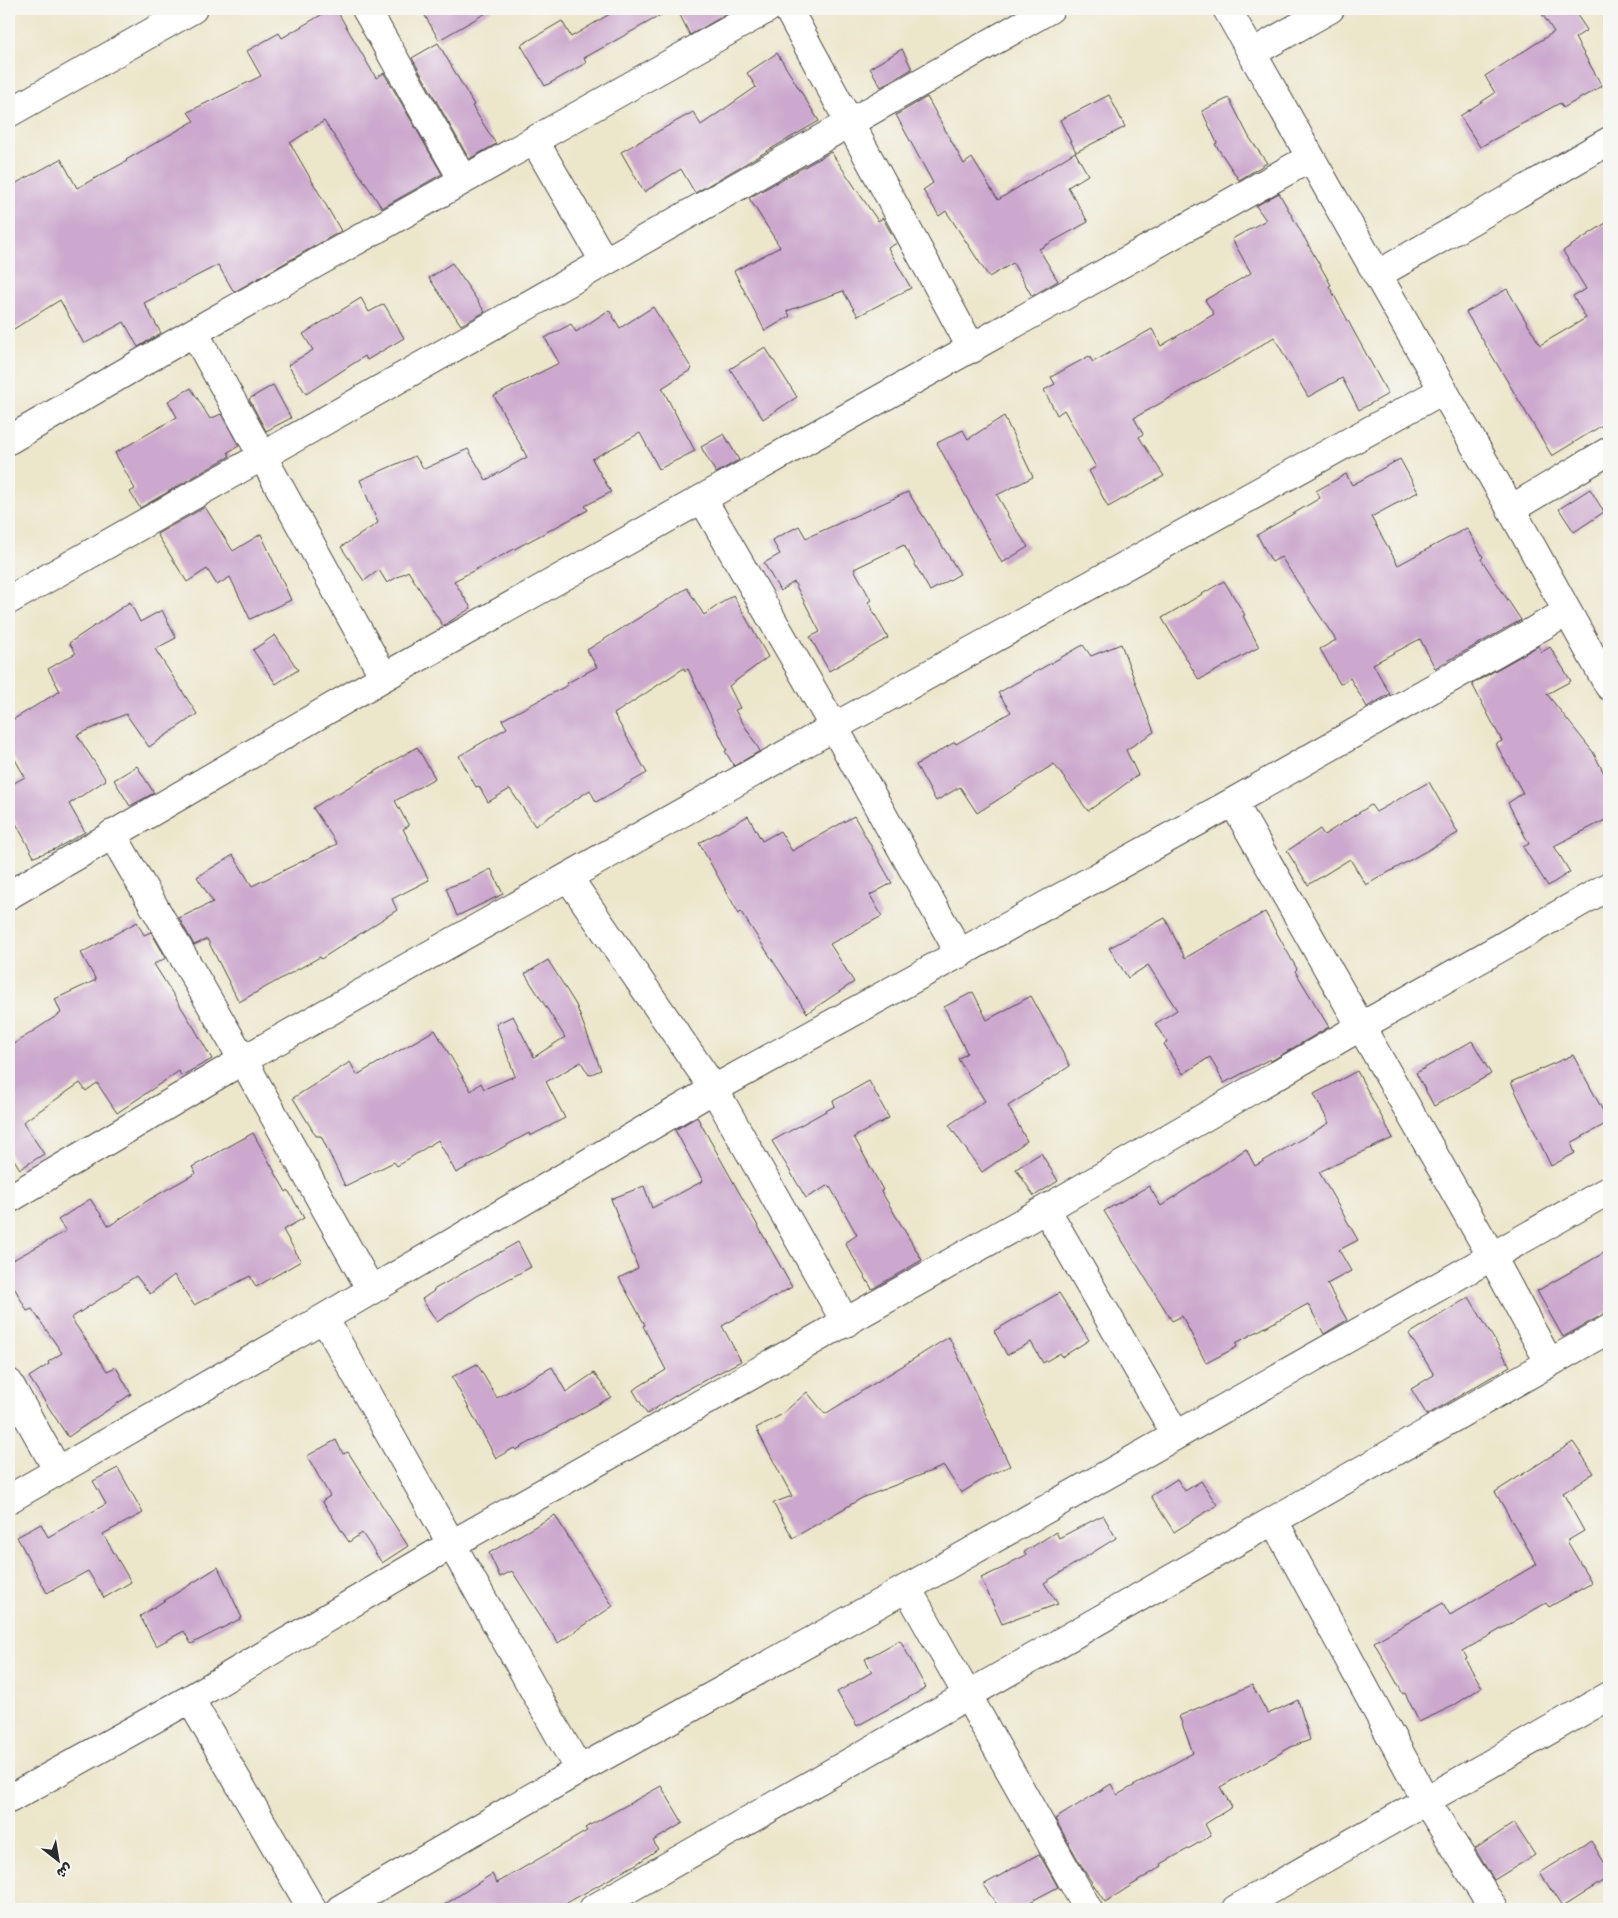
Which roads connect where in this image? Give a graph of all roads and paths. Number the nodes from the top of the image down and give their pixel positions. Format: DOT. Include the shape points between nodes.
graph roads {
  1 [pos="193,9"];
  2 [pos="366,9"];
  3 [pos="767,9"];
  4 [pos="788,9"];
  5 [pos="1050,9"];
  6 [pos="1227,9"];
  7 [pos="1330,9"];
  8 [pos="1252,53"];
  9 [pos="9,113"];
  10 [pos="850,121"];
  11 [pos="534,140"];
  12 [pos="1609,141"];
  13 [pos="1310,158"];
  14 [pos="463,180"];
  15 [pos="604,261"];
  16 [pos="1377,275"];
  17 [pos="194,332"];
  18 [pos="972,349"];
  19 [pos="1443,390"];
  20 [pos="9,440"];
  21 [pos="1609,452"];
  22 [pos="262,455"];
  23 [pos="703,500"];
  24 [pos="1511,509"];
  25 [pos="9,600"];
  26 [pos="1567,612"];
  27 [pos="384,677"];
  28 [pos="1609,686"];
  29 [pos="834,727"];
  30 [pos="1233,802"];
  31 [pos="112,834"];
  32 [pos="568,877"];
  33 [pos="1609,886"];
  34 [pos="9,894"];
  35 [pos="960,954"];
  36 [pos="1360,1027"];
  37 [pos="243,1060"];
  38 [pos="714,1089"];
  39 [pos="1609,1190"];
  40 [pos="9,1199"];
  41 [pos="1046,1209"];
  42 [pos="1491,1255"];
  43 [pos="371,1290"];
  44 [pos="324,1318"];
  45 [pos="846,1323"];
  46 [pos="1609,1328"];
  47 [pos="1549,1362"];
  48 [pos="9,1383"];
  49 [pos="1176,1435"];
  50 [pos="58,1471"];
  51 [pos="9,1499"];
  52 [pos="1274,1521"];
  53 [pos="452,1544"];
  54 [pos="907,1588"];
  55 [pos="967,1694"];
  56 [pos="1609,1696"];
  57 [pos="190,1699"];
  58 [pos="579,1770"];
  59 [pos="9,1799"];
  60 [pos="1426,1801"];
  61 [pos="312,1909"];
  62 [pos="340,1909"];
  63 [pos="593,1909"];
  64 [pos="1088,1909"];
  65 [pos="1236,1909"];
  66 [pos="1494,1909"];
  1 -- 9 [label="street"];
  2 -- 14 [label="street"];
  3 -- 11 [label="street"];
  4 -- 10 [label="street"];
  5 -- 10 [label="street"];
  6 -- 8 [label="street"];
  7 -- 8 [label="street"];
  8 -- 13 [label="street"];
  10 -- 15 [label="street"];
  10 -- 18 [label="street"];
  11 -- 14 [label="street"];
  11 -- 15 [label="street"];
  12 -- 16 [label="street"];
  13 -- 16 [label="street"];
  13 -- 18 [label="street"];
  14 -- 17 [label="street"];
  15 -- 22 [label="street"];
  16 -- 19 [label="street"];
  17 -- 20 [label="street"];
  17 -- 22 [label="street"];
  18 -- 23 [label="street"];
  19 -- 24 [label="street"];
  19 -- 29 [label="street"];
  21 -- 24 [label="street"];
  22 -- 25 [label="street"];
  22 -- 27 [label="street"];
  23 -- 27 [label="street"];
  23 -- 29 [label="street"];
  24 -- 26 [label="street"];
  26 -- 28 [label="street"];
  26 -- 30 [label="street"];
  27 -- 31 [label="street"];
  29 -- 32 [label="street"];
  29 -- 35 [label="street"];
  30 -- 35 [label="street"];
  30 -- 36 [label="street"];
  31 -- 34 [label="street"];
  31 -- 37 [label="street"];
  32 -- 37 [label="street"];
  32 -- 38 [label="street"];
  33 -- 36 [label="street"];
  35 -- 38 [label="street"];
  36 -- 41 [label="street"];
  36 -- 42 [label="street"];
  37 -- 40 [label="street"];
  37 -- 43 [label="street"];
  38 -- 43 [label="street"];
  38 -- 45 [label="street"];
  39 -- 42 [label="street"];
  41 -- 45 [label="street"];
  41 -- 49 [label="street"];
  42 -- 47 [label="street"];
  42 -- 49 [label="street"];
  43 -- 44 [label="street"];
  44 -- 50 [label="street"];
  44 -- 53 [label="street"];
  45 -- 53 [label="street"];
  46 -- 47 [label="street"];
  47 -- 52 [label="street"];
  48 -- 50 [label="street"];
  49 -- 54 [label="street"];
  50 -- 51 [label="street"];
  52 -- 55 [label="street"];
  52 -- 60 [label="street"];
  53 -- 57 [label="street"];
  53 -- 58 [label="street"];
  54 -- 55 [label="street"];
  54 -- 58 [label="street"];
  55 -- 63 [label="street"];
  55 -- 64 [label="street"];
  56 -- 60 [label="street"];
  57 -- 59 [label="street"];
  57 -- 61 [label="street"];
  58 -- 62 [label="street"];
  60 -- 65 [label="street"];
  60 -- 66 [label="street"];
}
